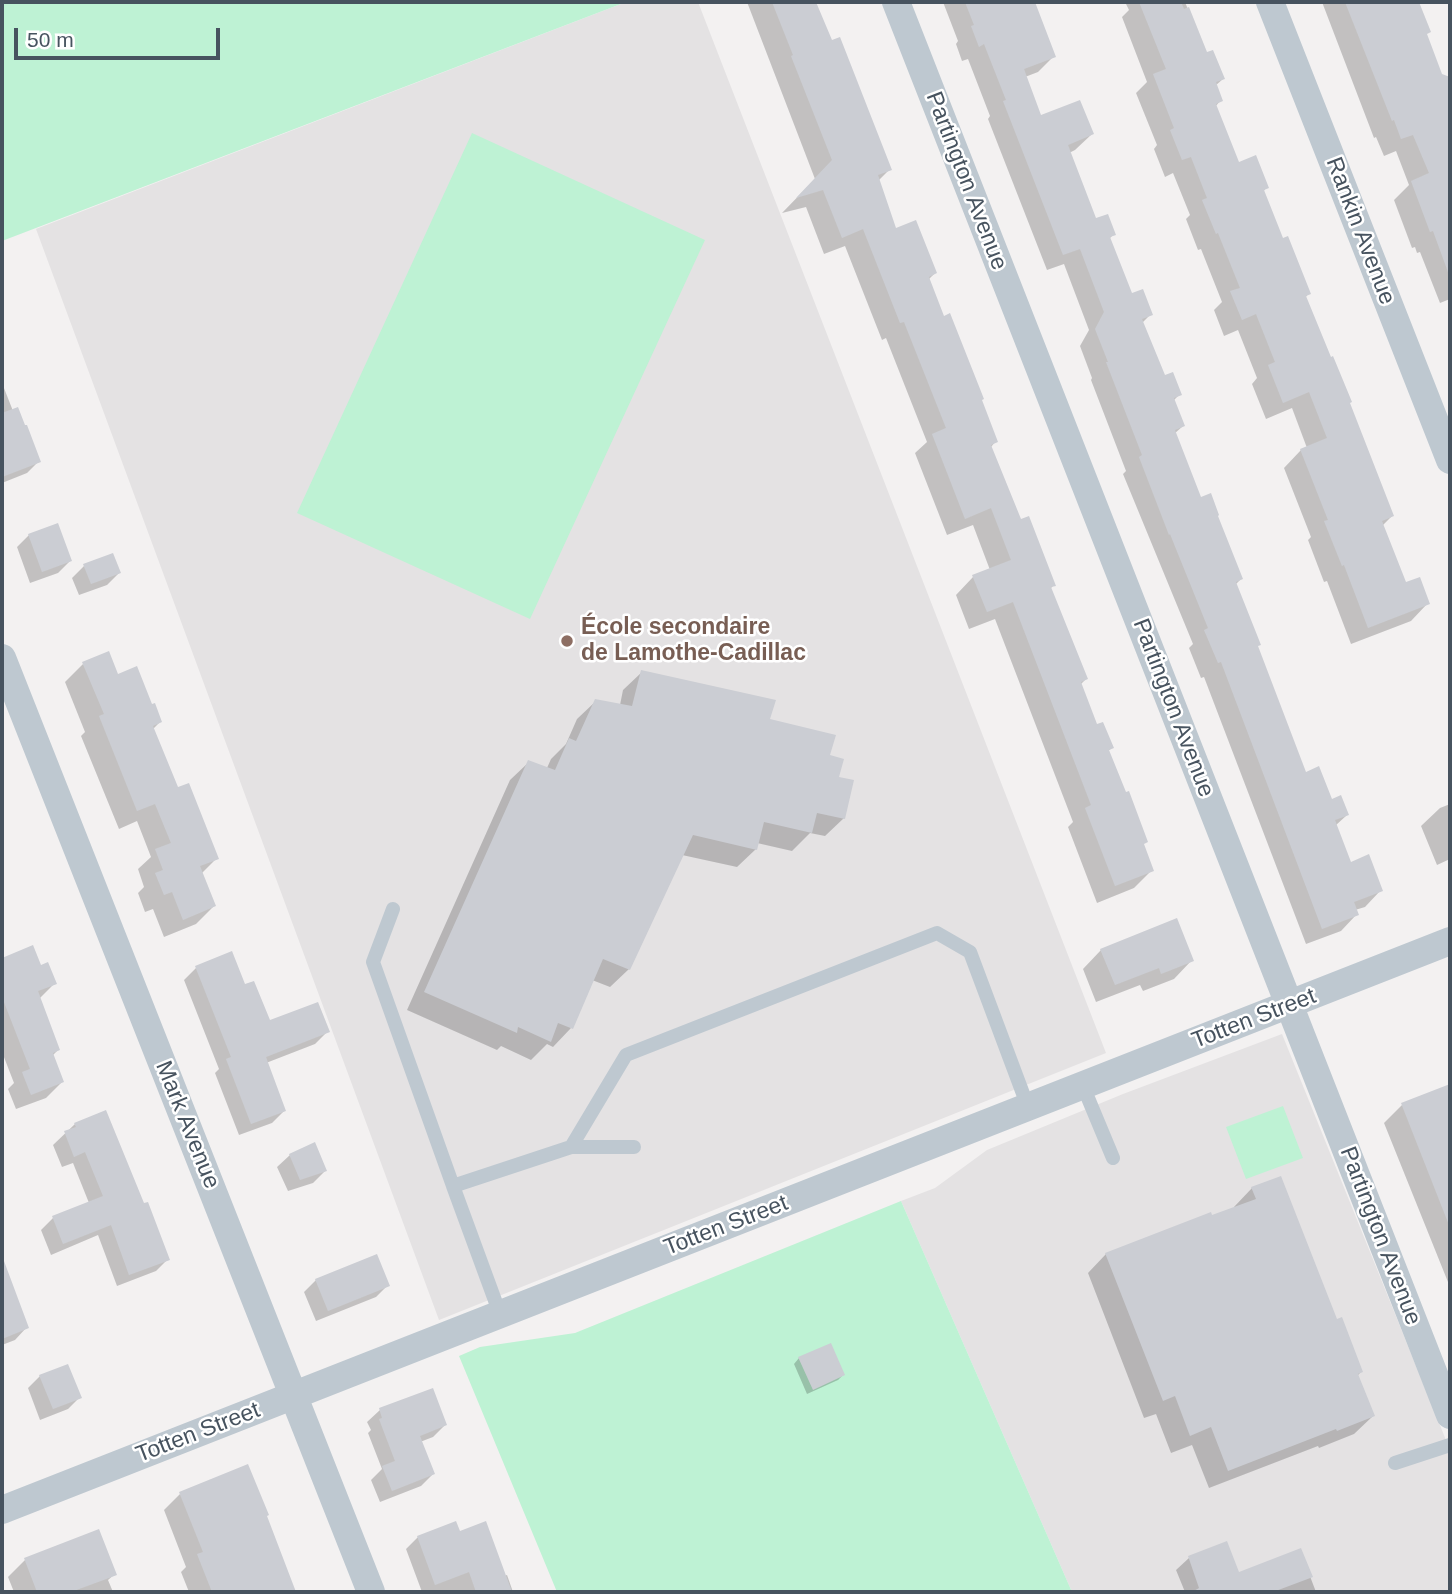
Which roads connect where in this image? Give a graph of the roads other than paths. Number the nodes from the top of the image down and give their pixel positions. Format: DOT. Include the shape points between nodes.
graph roads {
  1 [pos="896,2"];
  2 [pos="1270,2"];
  3 [pos="1450,460"];
  4 [pos="2,658"];
  5 [pos="393,909"];
  6 [pos="1450,942"];
  7 [pos="1290,1004"];
  8 [pos="1083,1086"];
  9 [pos="1028,1107"];
  10 [pos="571,1147"];
  11 [pos="634,1147"];
  12 [pos="1113,1158"];
  13 [pos="453,1186"];
  14 [pos="500,1314"];
  15 [pos="295,1395"];
  16 [pos="1450,1415"];
  17 [pos="1450,1445"];
  18 [pos="1395,1463"];
  19 [pos="2,1510"];
  20 [pos="371,1592"];
  1 -- 7 [label="street, Partington Avenue"];
  2 -- 3 [label="street, Rankin Avenue"];
  4 -- 15 [label="street, Mark Avenue"];
  5 -- 13 [label="lane" via="373,962"];
  6 -- 7 [label="street, Totten Street"];
  7 -- 8 [label="street, Totten Street"];
  7 -- 16 [label="street, Partington Avenue"];
  8 -- 9 [label="street, Totten Street"];
  8 -- 12 [label="lane"];
  9 -- 10 [label="lane" via="970,952 937,933 626,1055"];
  9 -- 14 [label="street, Totten Street"];
  10 -- 11 [label="lane"];
  10 -- 13 [label="lane"];
  13 -- 14 [label="lane"];
  14 -- 15 [label="street, Totten Street"];
  15 -- 19 [label="street, Totten Street"];
  15 -- 20 [label="street, Mark Avenue"];
  17 -- 18 [label="lane"];
}
